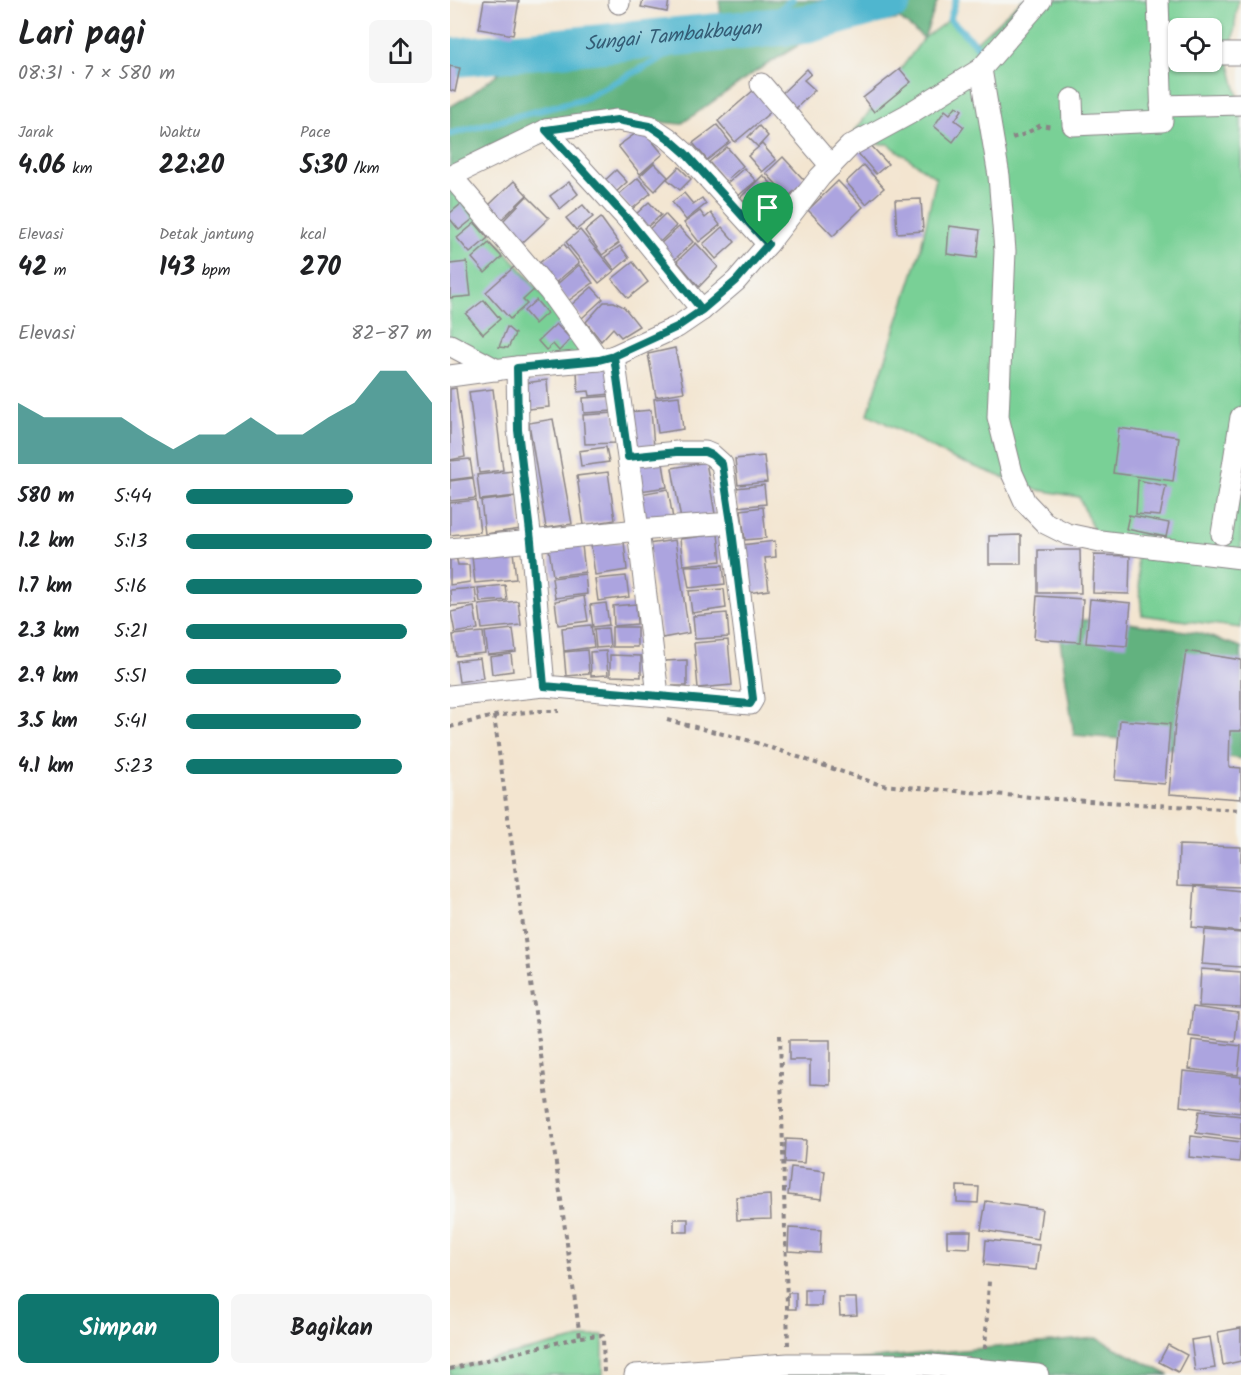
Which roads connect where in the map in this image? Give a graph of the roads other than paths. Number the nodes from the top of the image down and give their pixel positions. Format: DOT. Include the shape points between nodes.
graph roads {
  1 [pos="1041,0"];
  2 [pos="1158,0"];
  3 [pos="1168,49"];
  4 [pos="1222,54"];
  5 [pos="1241,54"];
  6 [pos="1168,60"];
  7 [pos="982,67"];
  8 [pos="761,84"];
  9 [pos="1072,99"];
  10 [pos="1241,104"];
  11 [pos="1161,106"];
  12 [pos="546,130"];
  13 [pos="831,166"];
  14 [pos="451,177"];
  15 [pos="768,244"];
  16 [pos="702,310"];
  17 [pos="450,345"];
  18 [pos="607,358"];
  19 [pos="507,369"];
  20 [pos="450,376"];
  21 [pos="1241,417"];
  22 [pos="628,457"];
  23 [pos="1236,480"];
  24 [pos="731,523"];
  25 [pos="638,530"];
  26 [pos="1222,534"];
  27 [pos="531,541"];
  28 [pos="450,549"];
  29 [pos="1241,558"];
  30 [pos="544,686"];
  31 [pos="658,695"];
  32 [pos="450,696"];
  33 [pos="635,1375"];
  34 [pos="1038,1375"];
  1 -- 7 [label="street"];
  2 -- 3 [label="street"];
  4 -- 5 [label="street"];
  6 -- 11 [label="street"];
  7 -- 13 [label="street" via="850,146"];
  7 -- 29 [label="street" via="999,176 1005,251 998,417 1012,473 1025,502 1045,523 1067,534"];
  8 -- 13 [label="street"];
  9 -- 11 [label="street" via="1073,125 1162,121"];
  10 -- 11 [label="street"];
  12 -- 14 [label="street"];
  12 -- 15 [label="street" via="617,120 650,126 685,153"];
  12 -- 16 [label="street" via="632,224"];
  13 -- 15 [label="street"];
  14 -- 18 [label="street"];
  15 -- 16 [label="street" via="736,281"];
  16 -- 18 [label="street" via="677,327"];
  17 -- 19 [label="street"];
  18 -- 19 [label="street"];
  18 -- 22 [label="street"];
  19 -- 20 [label="street"];
  19 -- 27 [label="street"];
  21 -- 23 [label="street"];
  22 -- 24 [label="street" via="677,452 712,455 722,464"];
  22 -- 25 [label="street"];
  23 -- 26 [label="street"];
  24 -- 25 [label="street"];
  24 -- 31 [label="street" via="753,699 750,704"];
  25 -- 27 [label="street"];
  25 -- 31 [label="street"];
  27 -- 28 [label="street"];
  27 -- 30 [label="street"];
  30 -- 31 [label="street"];
  30 -- 32 [label="street"];
  33 -- 34 [label="street" via="788,1364 921,1364"];
}
